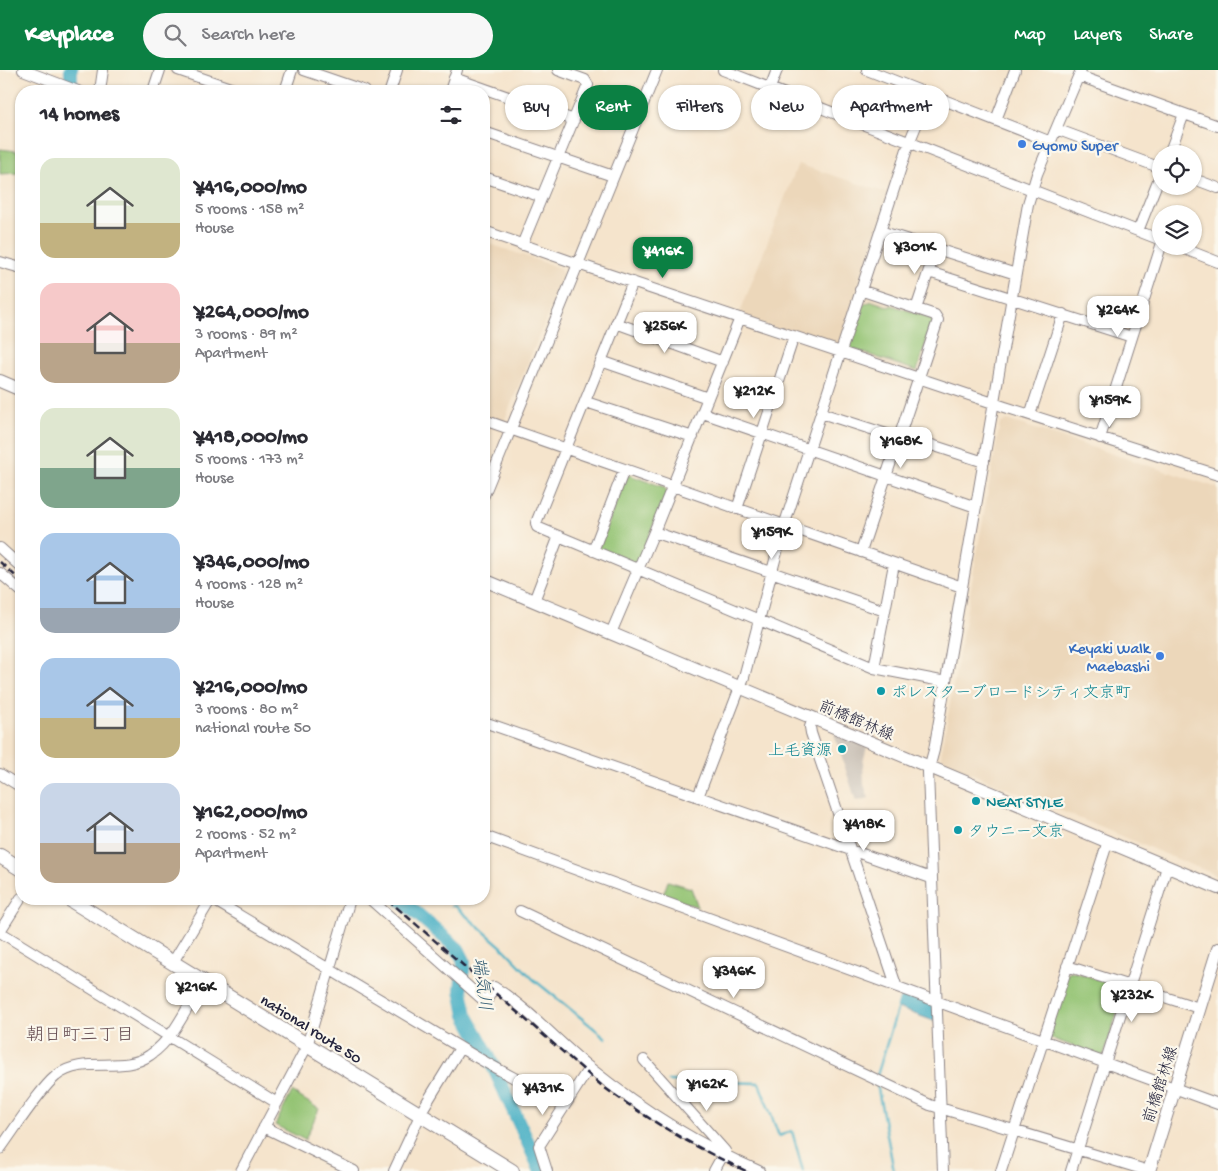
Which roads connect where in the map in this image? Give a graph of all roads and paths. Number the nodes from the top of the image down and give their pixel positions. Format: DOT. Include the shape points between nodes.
graph roads {
  1 [pos="22,70"];
  2 [pos="103,70"];
  3 [pos="160,70"];
  4 [pos="178,70"];
  5 [pos="292,70"];
  6 [pos="304,70"];
  7 [pos="397,70"];
  8 [pos="558,70"];
  9 [pos="657,70"];
  10 [pos="723,70"];
  11 [pos="777,70"];
  12 [pos="867,70"];
  13 [pos="1015,70"];
  14 [pos="881,72"];
  15 [pos="1080,73"];
  16 [pos="456,74"];
  17 [pos="62,85"];
  18 [pos="101,85"];
  19 [pos="155,85"];
  20 [pos="222,85"];
  21 [pos="287,85"];
  22 [pos="348,85"];
  23 [pos="392,85"];
  24 [pos="484,85"];
  25 [pos="762,85"];
  26 [pos="771,85"];
  27 [pos="909,85"];
  28 [pos="490,87"];
  29 [pos="949,102"];
  30 [pos="822,109"];
  31 [pos="1184,114"];
  32 [pos="574,120"];
  33 [pos="996,120"];
  34 [pos="1218,126"];
  35 [pos="1056,129"];
  36 [pos="914,130"];
  37 [pos="490,134"];
  38 [pos="1051,142"];
  39 [pos="909,143"];
  40 [pos="1172,145"];
  41 [pos="558,156"];
  42 [pos="1152,165"];
  43 [pos="613,176"];
  44 [pos="490,178"];
  45 [pos="1202,182"];
  46 [pos="1218,188"];
  47 [pos="1032,189"];
  48 [pos="1152,195"];
  49 [pos="542,197"];
  50 [pos="880,231"];
  51 [pos="1138,231"];
  52 [pos="490,233"];
  53 [pos="1152,236"];
  54 [pos="522,244"];
  55 [pos="936,250"];
  56 [pos="1159,255"];
  57 [pos="1200,255"];
  58 [pos="0,262"];
  59 [pos="1218,262"];
  60 [pos="578,264"];
  61 [pos="15,266"];
  62 [pos="929,272"];
  63 [pos="1016,274"];
  64 [pos="633,282"];
  65 [pos="860,290"];
  66 [pos="1012,298"];
  67 [pos="916,309"];
  68 [pos="1063,314"];
  69 [pos="740,318"];
  70 [pos="616,323"];
  71 [pos="794,336"];
  72 [pos="1132,337"];
  73 [pos="840,351"];
  74 [pos="602,360"];
  75 [pos="723,362"];
  76 [pos="919,378"];
  77 [pos="0,381"];
  78 [pos="15,387"];
  79 [pos="708,398"];
  80 [pos="586,402"];
  81 [pos="994,404"];
  82 [pos="703,413"];
  83 [pos="821,413"];
  84 [pos="1030,415"];
  85 [pos="490,422"];
  86 [pos="511,429"];
  87 [pos="763,434"];
  88 [pos="693,437"];
  89 [pos="898,437"];
  90 [pos="1100,438"];
  91 [pos="565,450"];
  92 [pos="808,450"];
  93 [pos="984,462"];
  94 [pos="624,470"];
  95 [pos="1218,475"];
  96 [pos="886,477"];
  97 [pos="490,480"];
  98 [pos="673,487"];
  99 [pos="976,507"];
  100 [pos="737,509"];
  101 [pos="784,526"];
  102 [pos="654,532"];
  103 [pos="559,536"];
  104 [pos="0,548"];
  105 [pos="593,551"];
  106 [pos="860,552"];
  107 [pos="15,561"];
  108 [pos="894,564"];
  109 [pos="638,569"];
  110 [pos="0,572"];
  111 [pos="771,573"];
  112 [pos="490,583"];
  113 [pos="15,586"];
  114 [pos="962,587"];
  115 [pos="534,601"];
  116 [pos="885,611"];
  117 [pos="759,620"];
  118 [pos="610,633"];
  119 [pos="874,668"];
  120 [pos="946,682"];
  121 [pos="740,688"];
  122 [pos="813,718"];
  123 [pos="490,724"];
  124 [pos="930,766"];
  125 [pos="0,774"];
  126 [pos="15,783"];
  127 [pos="698,797"];
  128 [pos="490,838"];
  129 [pos="1108,841"];
  130 [pos="850,849"];
  131 [pos="0,856"];
  132 [pos="15,865"];
  133 [pos="1167,867"];
  134 [pos="931,878"];
  135 [pos="1218,888"];
  136 [pos="17,905"];
  137 [pos="79,905"];
  138 [pos="208,905"];
  139 [pos="222,905"];
  140 [pos="348,905"];
  141 [pos="377,905"];
  142 [pos="520,911"];
  143 [pos="0,931"];
  144 [pos="1218,949"];
  145 [pos="173,962"];
  146 [pos="1067,966"];
  147 [pos="330,968"];
  148 [pos="203,981"];
  149 [pos="896,985"];
  150 [pos="1130,987"];
  151 [pos="936,1002"];
  152 [pos="1199,1008"];
  153 [pos="169,1036"];
  154 [pos="1043,1041"];
  155 [pos="307,1046"];
  156 [pos="460,1048"];
  157 [pos="644,1060"];
  158 [pos="1105,1064"];
  159 [pos="590,1068"];
  160 [pos="1175,1089"];
  161 [pos="277,1102"];
  162 [pos="1218,1104"];
  163 [pos="564,1106"];
  164 [pos="940,1109"];
  165 [pos="421,1116"];
  166 [pos="264,1127"];
  167 [pos="1014,1130"];
  168 [pos="0,1149"];
  169 [pos="1078,1150"];
  170 [pos="724,1155"];
  171 [pos="342,1168"];
  172 [pos="242,1171"];
  173 [pos="354,1171"];
  174 [pos="394,1171"];
  175 [pos="512,1171"];
  176 [pos="547,1171"];
  177 [pos="714,1171"];
  178 [pos="759,1171"];
  179 [pos="943,1171"];
  180 [pos="1001,1171"];
  181 [pos="1072,1171"];
  182 [pos="1149,1171"];
  1 -- 17 [label="street"];
  2 -- 18 [label="street"];
  3 -- 19 [label="street"];
  4 -- 20 [label="street"];
  5 -- 21 [label="street"];
  6 -- 22 [label="street"];
  7 -- 23 [label="street"];
  8 -- 32 [label="street" via="588,83"];
  9 -- 43 [label="street"];
  10 -- 25 [label="street"];
  11 -- 26 [label="street"];
  12 -- 14 [label="street"];
  13 -- 33 [label="street"];
  14 -- 27 [label="street"];
  15 -- 31 [label="street"];
  15 -- 35 [label="street"];
  16 -- 24 [label="street"];
  28 -- 32 [label="street"];
  29 -- 33 [label="street"];
  30 -- 39 [label="street"];
  31 -- 34 [label="street"];
  31 -- 40 [label="street"];
  32 -- 41 [label="street"];
  33 -- 38 [label="street"];
  35 -- 38 [label="street"];
  35 -- 42 [label="street"];
  36 -- 39 [label="street"];
  37 -- 41 [label="street"];
  38 -- 47 [label="street"];
  39 -- 47 [label="street"];
  39 -- 50 [label="street"];
  41 -- 43 [label="street"];
  41 -- 49 [label="street"];
  43 -- 60 [label="street"];
  44 -- 49 [label="street"];
  45 -- 46 [label="street"];
  47 -- 51 [label="street"];
  47 -- 63 [label="street"];
  48 -- 51 [label="street"];
  49 -- 54 [label="street"];
  50 -- 55 [label="street"];
  50 -- 65 [label="street"];
  51 -- 53 [label="street"];
  52 -- 54 [label="street"];
  54 -- 60 [label="street"];
  55 -- 62 [label="street"];
  55 -- 63 [label="street"];
  56 -- 72 [label="street"];
  57 -- 59 [label="street"];
  58 -- 61 [label="street"];
  60 -- 64 [label="street"];
  60 -- 86 [label="street"];
  62 -- 66 [label="street"];
  62 -- 67 [label="street"];
  63 -- 66 [label="street"];
  64 -- 69 [label="street"];
  64 -- 70 [label="street"];
  65 -- 67 [label="street"];
  65 -- 73 [label="street"];
  66 -- 68 [label="street"];
  66 -- 81 [label="street"];
  67 -- 76 [label="street" via="936,316 938,320"];
  68 -- 72 [label="street"];
  68 -- 84 [label="street"];
  69 -- 71 [label="street"];
  69 -- 75 [label="street"];
  70 -- 74 [label="street"];
  70 -- 75 [label="street"];
  71 -- 73 [label="street"];
  71 -- 87 [label="street"];
  72 -- 90 [label="street"];
  73 -- 76 [label="street"];
  73 -- 83 [label="street"];
  74 -- 79 [label="street"];
  74 -- 80 [label="street"];
  75 -- 79 [label="street"];
  76 -- 81 [label="street"];
  76 -- 89 [label="street"];
  77 -- 78 [label="main road"];
  79 -- 82 [label="street"];
  80 -- 88 [label="street"];
  80 -- 91 [label="street"];
  81 -- 84 [label="street"];
  81 -- 93 [label="street"];
  82 -- 87 [label="street"];
  82 -- 88 [label="street"];
  83 -- 89 [label="street"];
  83 -- 92 [label="street"];
  84 -- 90 [label="street"];
  85 -- 86 [label="street"];
  86 -- 91 [label="street"];
  86 -- 97 [label="street"];
  87 -- 92 [label="street"];
  87 -- 100 [label="street"];
  88 -- 98 [label="street"];
  89 -- 93 [label="street" via="904,436"];
  89 -- 96 [label="street"];
  90 -- 95 [label="street"];
  91 -- 94 [label="street"];
  91 -- 103 [label="street" via="536,524 538,528"];
  92 -- 96 [label="street"];
  92 -- 101 [label="street"];
  93 -- 99 [label="street"];
  94 -- 98 [label="street"];
  94 -- 105 [label="street"];
  96 -- 99 [label="street"];
  96 -- 106 [label="street"];
  98 -- 100 [label="street"];
  98 -- 102 [label="street"];
  99 -- 114 [label="street"];
  100 -- 101 [label="street"];
  101 -- 106 [label="street"];
  101 -- 111 [label="street"];
  102 -- 109 [label="street"];
  102 -- 111 [label="street"];
  103 -- 105 [label="street"];
  103 -- 115 [label="street"];
  104 -- 107 [label="street"];
  105 -- 109 [label="street"];
  106 -- 108 [label="street"];
  108 -- 114 [label="street"];
  108 -- 116 [label="street"];
  109 -- 117 [label="street"];
  109 -- 118 [label="street"];
  110 -- 113 [label="street"];
  111 -- 116 [label="street"];
  111 -- 117 [label="street"];
  112 -- 115 [label="main road, 前橋館林線"];
  114 -- 120 [label="street"];
  115 -- 118 [label="main road, 前橋館林線"];
  116 -- 119 [label="street"];
  117 -- 119 [label="street"];
  117 -- 121 [label="street"];
  118 -- 121 [label="main road, 前橋館林線"];
  119 -- 120 [label="street"];
  120 -- 124 [label="street"];
  121 -- 122 [label="main road, 前橋館林線"];
  121 -- 127 [label="street"];
  122 -- 124 [label="main road, 前橋館林線"];
  122 -- 130 [label="street" via="811,733"];
  123 -- 127 [label="street"];
  124 -- 129 [label="main road, 前橋館林線"];
  124 -- 134 [label="street" via="927,782"];
  125 -- 126 [label="street"];
  127 -- 130 [label="street"];
  128 -- 149 [label="street"];
  129 -- 133 [label="main road, 前橋館林線"];
  129 -- 146 [label="street"];
  130 -- 134 [label="street"];
  130 -- 149 [label="street"];
  131 -- 132 [label="highway"];
  133 -- 135 [label="main road, 前橋館林線"];
  133 -- 150 [label="street"];
  134 -- 151 [label="street"];
  136 -- 143 [label="street"];
  137 -- 145 [label="highway, national route 50"];
  138 -- 145 [label="street"];
  139 -- 147 [label="street"];
  140 -- 147 [label="street"];
  141 -- 159 [label="street" via="481,998 487,1000 494,987 503,992"];
  142 -- 164 [label="street"];
  143 -- 153 [label="street"];
  144 -- 152 [label="main road, 前橋館林線"];
  145 -- 148 [label="highway, national route 50"];
  146 -- 150 [label="street"];
  146 -- 154 [label="street"];
  147 -- 155 [label="street"];
  147 -- 156 [label="street"];
  148 -- 153 [label="street"];
  148 -- 155 [label="highway, national route 50"];
  149 -- 151 [label="street"];
  150 -- 152 [label="street"];
  150 -- 158 [label="street"];
  151 -- 154 [label="street"];
  151 -- 164 [label="street"];
  152 -- 160 [label="main road, 前橋館林線"];
  153 -- 161 [label="street"];
  153 -- 168 [label="street" via="149,1056 131,1063 82,1065 56,1076"];
  154 -- 158 [label="street"];
  154 -- 167 [label="street"];
  155 -- 161 [label="street"];
  155 -- 165 [label="highway, national route 50"];
  156 -- 163 [label="street"];
  156 -- 165 [label="street"];
  157 -- 170 [label="street" via="723,1149"];
  158 -- 160 [label="street"];
  158 -- 169 [label="street"];
  159 -- 163 [label="street"];
  159 -- 170 [label="street" via="671,1127"];
  160 -- 162 [label="street"];
  160 -- 182 [label="main road, 前橋館林線"];
  161 -- 166 [label="street"];
  163 -- 176 [label="street" via="539,1146"];
  164 -- 167 [label="street"];
  164 -- 179 [label="street"];
  165 -- 174 [label="street"];
  165 -- 175 [label="highway, national route 50"];
  166 -- 171 [label="street"];
  166 -- 172 [label="street"];
  167 -- 169 [label="street"];
  167 -- 180 [label="street"];
  169 -- 181 [label="street"];
  169 -- 182 [label="street"];
  170 -- 177 [label="street"];
  170 -- 178 [label="street"];
  171 -- 173 [label="street"];
}
